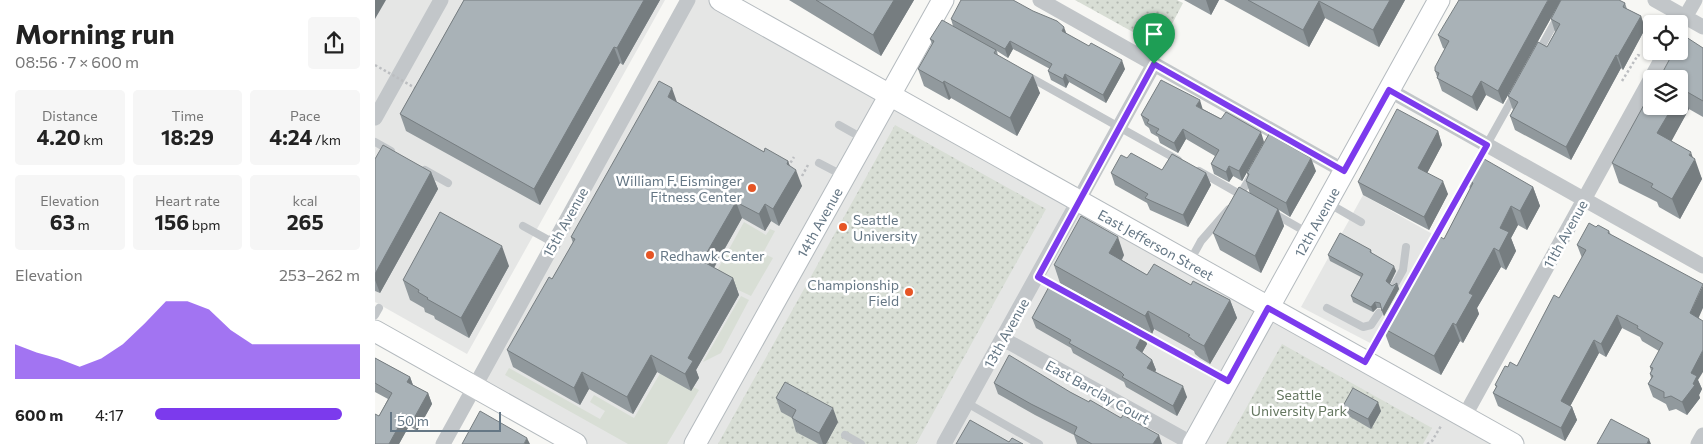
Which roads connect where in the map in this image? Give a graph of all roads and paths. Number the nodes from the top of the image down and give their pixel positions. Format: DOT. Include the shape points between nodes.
graph roads {
  1 [pos="441,0"];
  2 [pos="688,0"];
  3 [pos="720,0"];
  4 [pos="943,0"];
  5 [pos="1040,0"];
  6 [pos="1439,0"];
  7 [pos="1567,0"];
  8 [pos="1655,0"];
  9 [pos="1695,0"];
  10 [pos="1673,15"];
  11 [pos="1687,15"];
  12 [pos="1688,24"];
  13 [pos="1703,27"];
  14 [pos="1642,57"];
  15 [pos="1661,60"];
  16 [pos="1533,61"];
  17 [pos="1154,64"];
  18 [pos="375,65"];
  19 [pos="1014,68"];
  20 [pos="1622,81"];
  21 [pos="1519,87"];
  22 [pos="418,89"];
  23 [pos="1389,90"];
  24 [pos="889,95"];
  25 [pos="375,118"];
  26 [pos="839,126"];
  27 [pos="1119,127"];
  28 [pos="864,139"];
  29 [pos="375,142"];
  30 [pos="1487,145"];
  31 [pos="398,155"];
  32 [pos="793,157"];
  33 [pos="819,163"];
  34 [pos="414,164"];
  35 [pos="808,165"];
  36 [pos="1258,165"];
  37 [pos="787,168"];
  38 [pos="1344,171"];
  39 [pos="802,176"];
  40 [pos="844,176"];
  41 [pos="448,183"];
  42 [pos="1241,195"];
  43 [pos="1249,200"];
  44 [pos="1584,200"];
  45 [pos="1079,201"];
  46 [pos="1326,202"];
  47 [pos="1266,209"];
  48 [pos="1361,222"];
  49 [pos="523,226"];
  50 [pos="1309,234"];
  51 [pos="554,243"];
  52 [pos="1406,248"];
  53 [pos="1189,263"];
  54 [pos="1703,266"];
  55 [pos="1038,277"];
  56 [pos="1394,286"];
  57 [pos="1062,290"];
  58 [pos="1268,308"];
  59 [pos="1327,308"];
  60 [pos="1379,313"];
  61 [pos="377,326"];
  62 [pos="1129,327"];
  63 [pos="1003,339"];
  64 [pos="1365,362"];
  65 [pos="1228,381"];
  66 [pos="475,387"];
  67 [pos="967,404"];
  68 [pos="1464,417"];
  69 [pos="1441,426"];
  70 [pos="845,435"];
  71 [pos="1703,435"];
  72 [pos="443,444"];
  73 [pos="576,444"];
  74 [pos="695,444"];
  75 [pos="861,444"];
  76 [pos="944,444"];
  77 [pos="1039,444"];
  78 [pos="1193,444"];
  79 [pos="1427,444"];
  80 [pos="1513,444"];
  81 [pos="1698,444"];
  1 -- 25 [label="street"];
  2 -- 51 [label="street, 15th Avenue"];
  3 -- 24 [label="street, East Jefferson Street"];
  4 -- 24 [label="street, 14th Avenue" via="935,24"];
  5 -- 17 [label="street"];
  6 -- 23 [label="street, 12th Avenue"];
  7 -- 16 [label="lane"];
  8 -- 10 [label="street"];
  9 -- 11 [label="street"];
  12 -- 13 [label="street"];
  14 -- 20 [label="path" via="1638,54"];
  15 -- 44 [label="street, 11th Avenue"];
  17 -- 27 [label="street, 13th Avenue"];
  17 -- 38 [label="street" via="1273,137"];
  18 -- 22 [label="path, bridge"];
  19 -- 27 [label="lane"];
  21 -- 30 [label="lane"];
  23 -- 30 [label="street"];
  23 -- 38 [label="street, 12th Avenue"];
  24 -- 28 [label="street, 14th Avenue"];
  24 -- 45 [label="street, East Jefferson Street"];
  26 -- 28 [label="lane"];
  27 -- 42 [label="lane"];
  27 -- 45 [label="street, 13th Avenue"];
  28 -- 40 [label="street, 14th Avenue"];
  29 -- 31 [label="lane"];
  30 -- 44 [label="street"];
  30 -- 64 [label="lane"];
  32 -- 37 [label="path"];
  33 -- 40 [label="lane"];
  34 -- 41 [label="lane"];
  35 -- 39 [label="path"];
  36 -- 42 [label="lane"];
  38 -- 46 [label="street, 12th Avenue"];
  40 -- 74 [label="street, 14th Avenue"];
  42 -- 43 [label="lane"];
  42 -- 53 [label="lane" via="1201,241"];
  44 -- 54 [label="street"];
  44 -- 68 [label="street, 11th Avenue"];
  45 -- 53 [label="street, East Jefferson Street"];
  45 -- 55 [label="street, 13th Avenue"];
  46 -- 48 [label="lane"];
  46 -- 50 [label="street, 12th Avenue"];
  47 -- 50 [label="lane"];
  49 -- 51 [label="lane"];
  50 -- 58 [label="street, 12th Avenue"];
  51 -- 66 [label="street, 15th Avenue"];
  52 -- 56 [label="lane" via="1403,270"];
  53 -- 58 [label="street, East Jefferson Street"];
  55 -- 57 [label="lane"];
  55 -- 63 [label="street, 13th Avenue"];
  58 -- 64 [label="street, East Jefferson Street"];
  58 -- 65 [label="street, 12th Avenue"];
  59 -- 60 [label="lane" via="1363,327 1371,325"];
  61 -- 66 [label="street"];
  62 -- 65 [label="lane"];
  63 -- 67 [label="street, 13th Avenue"];
  63 -- 78 [label="street, East Barclay Court"];
  64 -- 68 [label="street, East Jefferson Street"];
  65 -- 78 [label="street, 12th Avenue"];
  66 -- 72 [label="street, 15th Avenue"];
  66 -- 73 [label="street"];
  67 -- 76 [label="street, 13th Avenue"];
  67 -- 77 [label="lane"];
  68 -- 80 [label="street, East Jefferson Street"];
  69 -- 79 [label="path"];
  70 -- 75 [label="lane"];
  71 -- 81 [label="street"];
}
